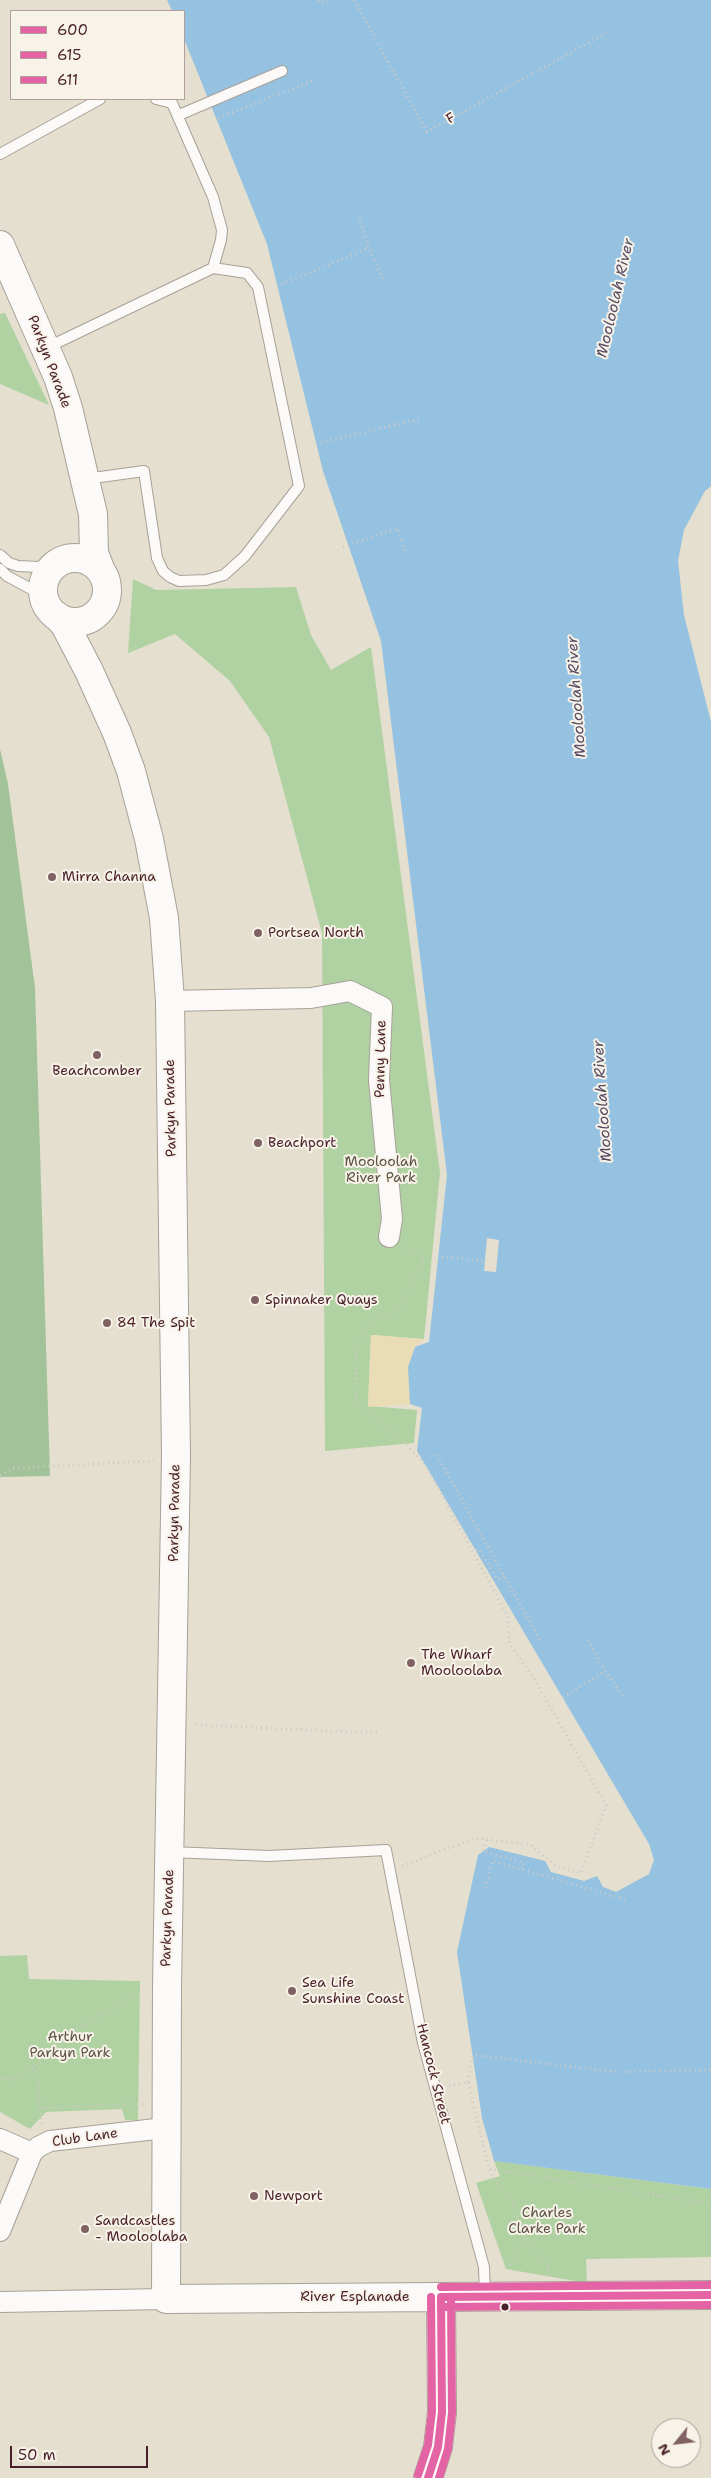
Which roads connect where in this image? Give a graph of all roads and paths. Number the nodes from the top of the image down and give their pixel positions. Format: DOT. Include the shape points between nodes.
graph roads {
  1 [pos="319,0"];
  2 [pos="327,0"];
  3 [pos="354,0"];
  4 [pos="606,33"];
  5 [pos="282,71"];
  6 [pos="315,80"];
  7 [pos="98,100"];
  8 [pos="160,100"];
  9 [pos="179,115"];
  10 [pos="218,118"];
  11 [pos="0,154"];
  12 [pos="359,217"];
  13 [pos="0,245"];
  14 [pos="369,248"];
  15 [pos="214,268"];
  16 [pos="383,280"];
  17 [pos="277,286"];
  18 [pos="46,348"];
  19 [pos="420,419"];
  20 [pos="316,444"];
  21 [pos="85,481"];
  22 [pos="343,547"];
  23 [pos="406,553"];
  24 [pos="0,555"];
  25 [pos="61,561"];
  26 [pos="0,569"];
  27 [pos="101,571"];
  28 [pos="101,609"];
  29 [pos="53,611"];
  30 [pos="117,733"];
  31 [pos="170,1001"];
  32 [pos="389,1237"];
  33 [pos="442,1257"];
  34 [pos="487,1262"];
  35 [pos="437,1455"];
  36 [pos="176,1456"];
  37 [pos="0,1475"];
  38 [pos="476,1550"];
  39 [pos="504,1576"];
  40 [pos="588,1640"];
  41 [pos="540,1642"];
  42 [pos="605,1671"];
  43 [pos="563,1697"];
  44 [pos="625,1699"];
  45 [pos="196,1725"];
  46 [pos="379,1733"];
  47 [pos="487,1840"];
  48 [pos="170,1852"];
  49 [pos="402,1866"];
  50 [pos="522,1870"];
  51 [pos="486,1888"];
  52 [pos="628,1900"];
  53 [pos="139,1990"];
  54 [pos="33,2067"];
  55 [pos="711,2070"];
  56 [pos="0,2078"];
  57 [pos="468,2082"];
  58 [pos="436,2088"];
  59 [pos="144,2104"];
  60 [pos="40,2108"];
  61 [pos="42,2127"];
  62 [pos="165,2128"];
  63 [pos="0,2139"];
  64 [pos="32,2153"];
  65 [pos="489,2169"];
  66 [pos="711,2204"];
  67 [pos="0,2231"];
  68 [pos="525,2239"];
  69 [pos="510,2265"];
  70 [pos="711,2295"];
  71 [pos="485,2296"];
  72 [pos="549,2296"];
  73 [pos="441,2297"];
  74 [pos="166,2299"];
  75 [pos="0,2302"];
  76 [pos="428,2478"];
  1 -- 2 [label="path" via="321,3"];
  3 -- 4 [label="path, F" via="427,132"];
  5 -- 9 [label="lane"];
  6 -- 10 [label="path"];
  7 -- 11 [label="lane"];
  8 -- 9 [label="lane" via="172,103"];
  9 -- 15 [label="lane" via="213,197 222,230"];
  12 -- 14 [label="path"];
  13 -- 18 [label="street, Parkyn Parade"];
  14 -- 16 [label="path"];
  14 -- 17 [label="path"];
  15 -- 18 [label="lane"];
  15 -- 21 [label="lane" via="248,273 258,287 299,486 245,556 224,575 206,580 179,581 162,571 157,558 144,471"];
  18 -- 21 [label="street, Parkyn Parade" via="68,408"];
  19 -- 20 [label="path"];
  21 -- 25 [label="street, Parkyn Parade" via="82,531 75,549"];
  21 -- 27 [label="street, Parkyn Parade" via="94,520 94,553"];
  22 -- 23 [label="path" via="397,528"];
  24 -- 25 [label="lane" via="18,566 39,568"];
  25 -- 27 [label="street" via="83,559"];
  25 -- 29 [label="street" via="49,571 43,592"];
  26 -- 29 [label="lane" via="30,588"];
  27 -- 28 [label="street" via="107,591"];
  28 -- 29 [label="street" via="81,622 67,621"];
  28 -- 30 [label="street, Parkyn Parade" via="94,625 95,639"];
  29 -- 30 [label="street, Parkyn Parade" via="68,629"];
  30 -- 31 [label="street, Parkyn Parade" via="149,839 164,918"];
  31 -- 32 [label="street, Penny Lane" via="311,998 350,991 382,1006 379,1080 392,1219"];
  31 -- 36 [label="street, Parkyn Parade"];
  32 -- 47 [label="path" via="424,1258 398,1311 371,1321 356,1347 357,1403 406,1444 426,1466 507,1615 510,1644 536,1682 606,1805 581,1873 557,1867 531,1845"];
  33 -- 34 [label="path"];
  35 -- 39 [label="path"];
  36 -- 37 [label="path" via="154,1462 14,1468"];
  36 -- 48 [label="street, Parkyn Parade"];
  38 -- 39 [label="path" via="479,1549 497,1579"];
  39 -- 41 [label="path"];
  40 -- 42 [label="path"];
  42 -- 43 [label="path"];
  42 -- 44 [label="path"];
  45 -- 46 [label="path"];
  47 -- 49 [label="path" via="475,1838"];
  47 -- 50 [label="path" via="483,1851 524,1863"];
  48 -- 58 [label="lane, Hancock Street" via="269,1856 386,1850 423,2043"];
  48 -- 62 [label="street, Parkyn Parade"];
  50 -- 51 [label="path" via="492,1861"];
  50 -- 52 [label="path"];
  53 -- 54 [label="path" via="75,2030"];
  54 -- 56 [label="path" via="15,2079"];
  54 -- 60 [label="path" via="37,2072"];
  55 -- 57 [label="path" via="618,2072 473,2055"];
  57 -- 58 [label="path"];
  57 -- 65 [label="path"];
  58 -- 71 [label="lane, Hancock Street" via="485,2271"];
  59 -- 60 [label="path"];
  60 -- 61 [label="path"];
  62 -- 64 [label="street, Club Lane" via="50,2141"];
  62 -- 74 [label="street, Parkyn Parade"];
  63 -- 64 [label="street"];
  64 -- 67 [label="street"];
  65 -- 66 [label="path"];
  65 -- 68 [label="path" via="495,2182 514,2202"];
  68 -- 69 [label="path"];
  68 -- 72 [label="path" via="548,2264"];
  70 -- 72 [label="street, River Esplanade"];
  71 -- 72 [label="street, River Esplanade"];
  71 -- 73 [label="street, River Esplanade"];
  73 -- 74 [label="street, River Esplanade"];
  73 -- 76 [label="street" via="442,2412 438,2447"];
  74 -- 75 [label="street, River Esplanade"];
}
